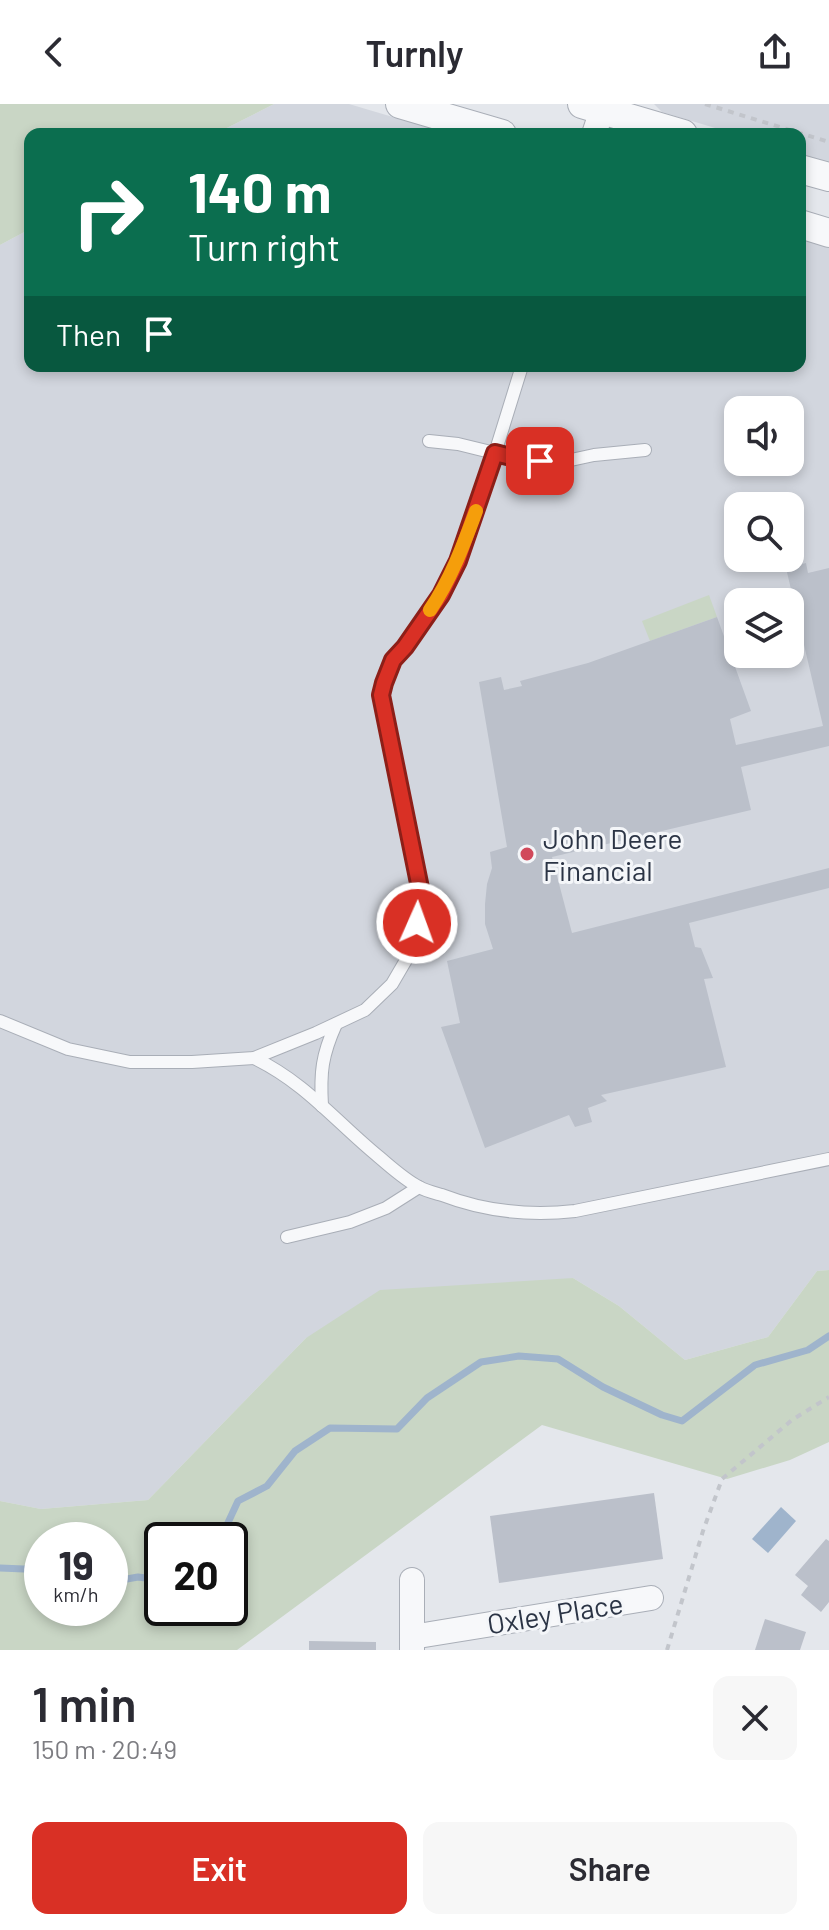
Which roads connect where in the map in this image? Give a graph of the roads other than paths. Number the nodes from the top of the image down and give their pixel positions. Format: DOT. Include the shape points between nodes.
graph roads {
  1 [pos="400,104"];
  2 [pos="595,113"];
  3 [pos="482,128"];
  4 [pos="658,128"];
  5 [pos="806,171"];
  6 [pos="829,177"];
  7 [pos="806,226"];
  8 [pos="829,233"];
  9 [pos="520,372"];
  10 [pos="429,441"];
  11 [pos="645,450"];
  12 [pos="495,453"];
  13 [pos="0,1021"];
  14 [pos="336,1024"];
  15 [pos="254,1058"];
  16 [pos="322,1106"];
  17 [pos="829,1159"];
  18 [pos="419,1187"];
  19 [pos="287,1237"];
  20 [pos="412,1580"];
  21 [pos="651,1598"];
  22 [pos="412,1643"];
  1 -- 3 [label="street"];
  2 -- 4 [label="street"];
  5 -- 6 [label="street"];
  7 -- 8 [label="street"];
  9 -- 12 [label="lane"];
  10 -- 12 [label="lane"];
  11 -- 12 [label="lane" via="557,463"];
  12 -- 14 [label="lane" via="458,561 441,595 393,660 381,695 421,893 417,923 392,984 365,1010"];
  13 -- 15 [label="lane" via="68,1049 130,1062"];
  14 -- 15 [label="lane"];
  14 -- 16 [label="lane" via="322,1061"];
  15 -- 16 [label="lane"];
  16 -- 18 [label="lane"];
  17 -- 18 [label="lane" via="551,1214 467,1205"];
  18 -- 19 [label="lane" via="350,1222"];
  20 -- 22 [label="street"];
  21 -- 22 [label="street, Oxley Place"];
}
